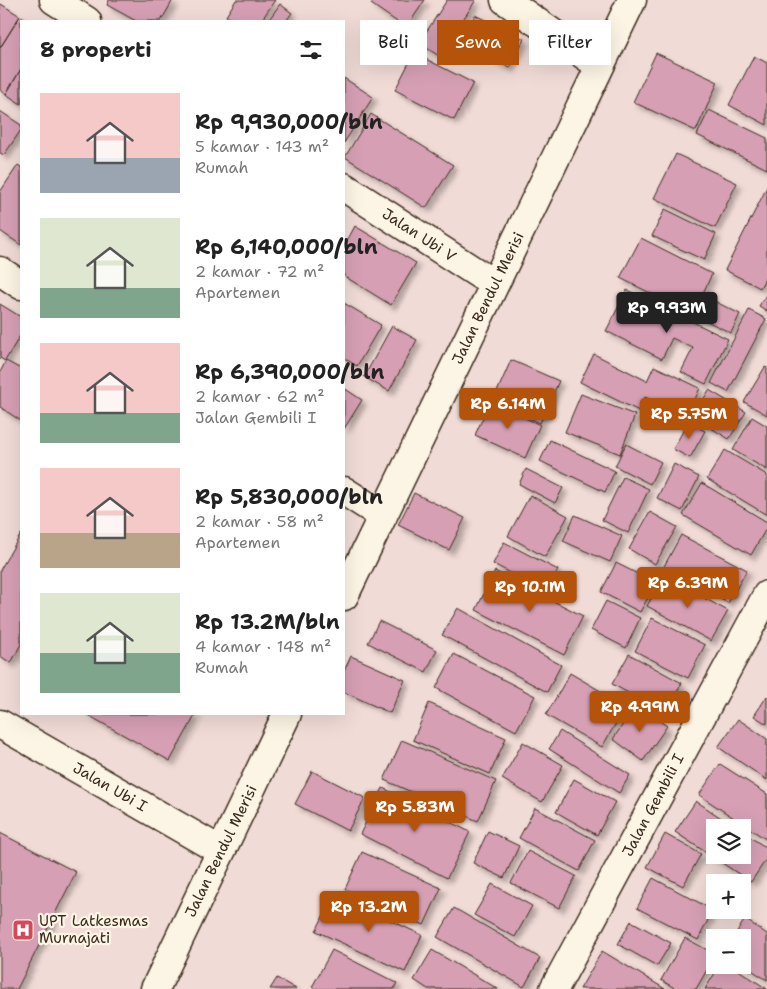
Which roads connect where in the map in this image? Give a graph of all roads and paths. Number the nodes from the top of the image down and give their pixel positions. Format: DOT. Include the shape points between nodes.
graph roads {
  1 [pos="54,0"];
  2 [pos="505,0"];
  3 [pos="632,0"];
  4 [pos="85,20"];
  5 [pos="600,66"];
  6 [pos="345,188"];
  7 [pos="0,271"];
  8 [pos="20,284"];
  9 [pos="494,284"];
  10 [pos="345,492"];
  11 [pos="383,516"];
  12 [pos="345,594"];
  13 [pos="767,595"];
  14 [pos="287,715"];
  15 [pos="0,724"];
  16 [pos="221,851"];
  17 [pos="154,989"];
  18 [pos="554,989"];
  1 -- 4 [label="street"];
  2 -- 5 [label="street"];
  3 -- 5 [label="street, Jalan Bendul Merisi"];
  5 -- 9 [label="street, Jalan Bendul Merisi"];
  6 -- 9 [label="street, Jalan Ubi V"];
  7 -- 8 [label="street"];
  9 -- 11 [label="street, Jalan Bendul Merisi"];
  10 -- 11 [label="street"];
  11 -- 12 [label="street, Jalan Bendul Merisi"];
  13 -- 18 [label="street, Jalan Gembili I"];
  14 -- 16 [label="street, Jalan Bendul Merisi"];
  15 -- 16 [label="street, Jalan Ubi I"];
  16 -- 17 [label="street, Jalan Bendul Merisi"];
}
